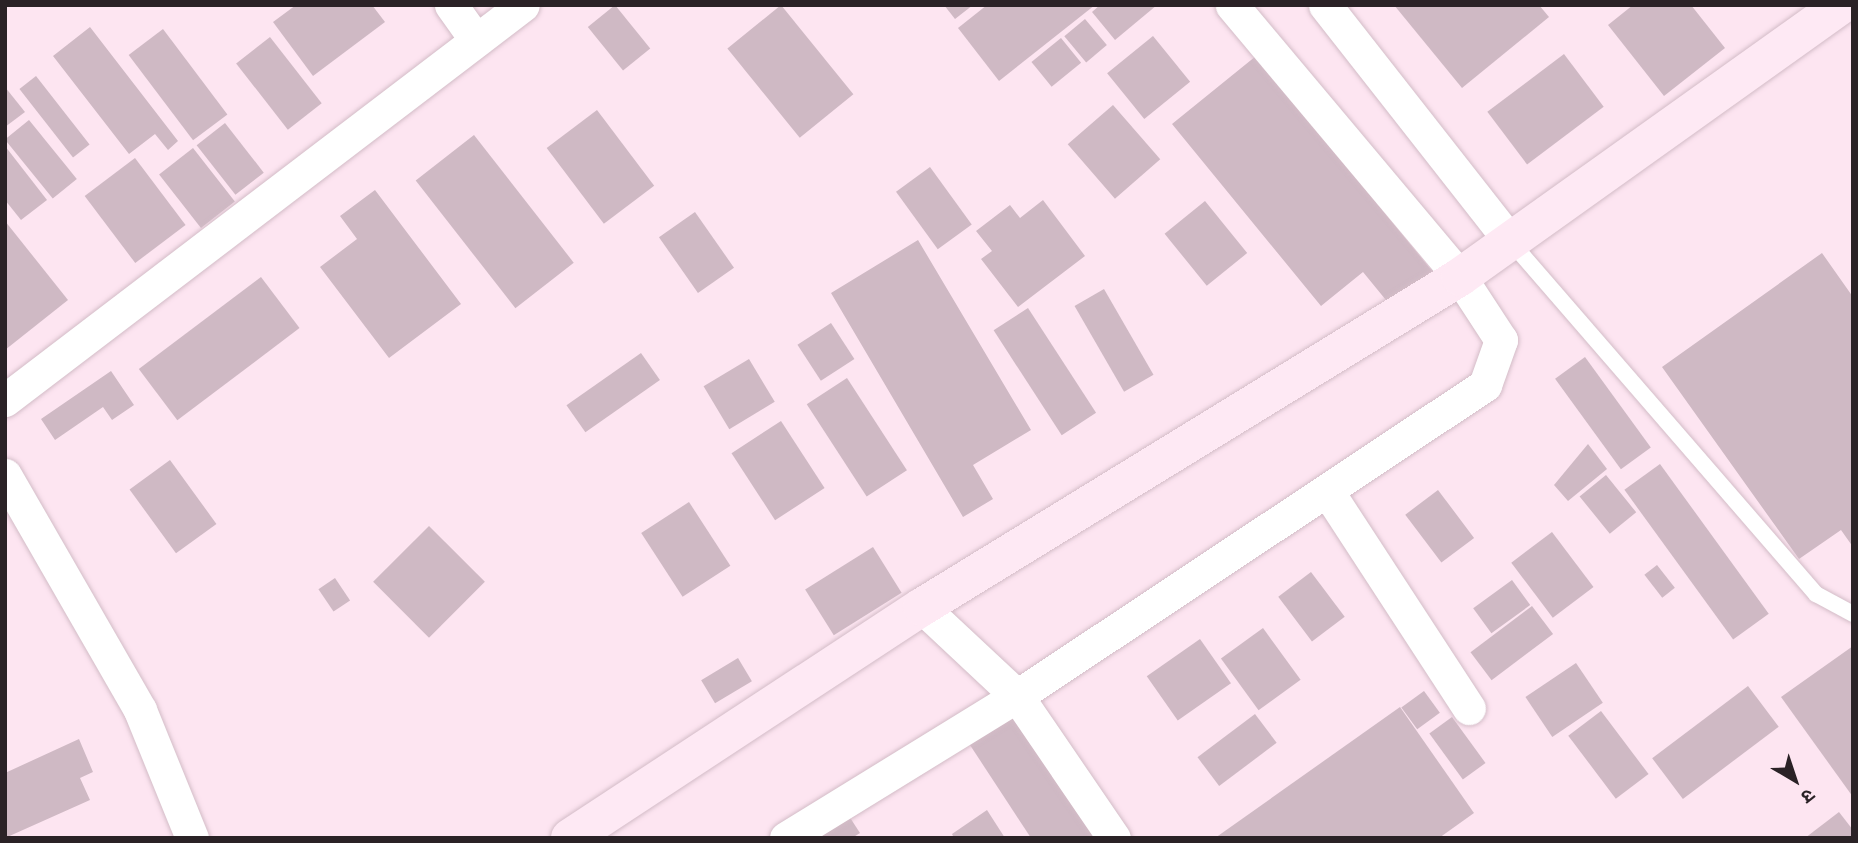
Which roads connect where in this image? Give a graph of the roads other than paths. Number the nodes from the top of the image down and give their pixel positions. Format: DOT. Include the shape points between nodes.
graph roads {
  1 [pos="451,5"];
  2 [pos="523,5"];
  3 [pos="1232,5"];
  4 [pos="1325,5"];
  5 [pos="1842,5"];
  6 [pos="476,40"];
  7 [pos="1511,242"];
  8 [pos="1460,277"];
  9 [pos="5,400"];
  10 [pos="5,475"];
  11 [pos="1328,492"];
  12 [pos="922,607"];
  13 [pos="1853,614"];
  14 [pos="1017,696"];
  15 [pos="1469,708"];
  16 [pos="192,838"];
  17 [pos="570,838"];
  18 [pos="786,838"];
  19 [pos="1114,838"];
  1 -- 6 [label="street"];
  2 -- 6 [label="street"];
  3 -- 8 [label="street"];
  4 -- 7 [label="street"];
  5 -- 7 [label="street"];
  6 -- 9 [label="street"];
  7 -- 8 [label="street"];
  7 -- 13 [label="lane" via="1816,594"];
  8 -- 11 [label="street" via="1501,340 1485,385"];
  8 -- 12 [label="street"];
  10 -- 16 [label="street" via="141,710"];
  11 -- 14 [label="street"];
  11 -- 15 [label="street"];
  12 -- 14 [label="street"];
  12 -- 17 [label="street"];
  14 -- 18 [label="street"];
  14 -- 19 [label="street"];
}
